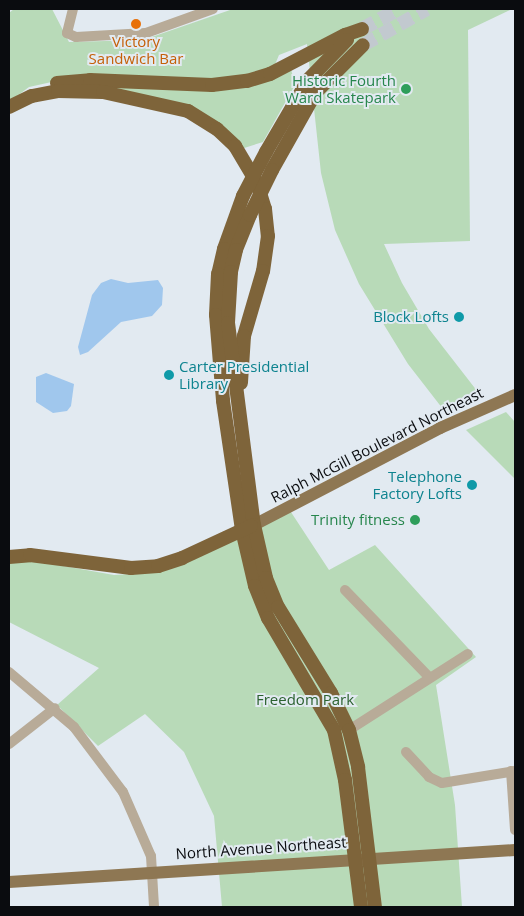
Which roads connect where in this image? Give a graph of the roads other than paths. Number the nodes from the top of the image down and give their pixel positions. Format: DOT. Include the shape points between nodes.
graph roads {
  1 [pos="73,9"];
  2 [pos="213,9"];
  3 [pos="363,45"];
  4 [pos="10,106"];
  5 [pos="515,395"];
  6 [pos="239,411"];
  7 [pos="248,528"];
  8 [pos="9,557"];
  9 [pos="344,590"];
  10 [pos="468,654"];
  11 [pos="9,672"];
  12 [pos="430,678"];
  13 [pos="55,708"];
  14 [pos="349,730"];
  15 [pos="9,744"];
  16 [pos="406,752"];
  17 [pos="513,771"];
  18 [pos="515,830"];
  19 [pos="515,850"];
  20 [pos="369,858"];
  21 [pos="354,859"];
  22 [pos="152,872"];
  23 [pos="9,882"];
  24 [pos="154,907"];
  25 [pos="361,907"];
  26 [pos="375,907"];
  1 -- 2 [label="street" via="67,33 76,37 146,33"];
  3 -- 6 [label="highway, bridge" via="332,72 298,119 236,250 228,296"];
  4 -- 6 [label="highway" via="43,94 76,90 158,102 205,120 241,153 263,200 268,236 263,270 244,336"];
  4 -- 7 [label="highway, bridge" via="43,87 74,80 222,85 259,78 362,29 316,70 295,99 243,196 224,249 216,309 220,375"];
  5 -- 7 [label="main road, Ralph McGill Boulevard Northeast" via="440,428"];
  6 -- 7 [label="highway"];
  7 -- 8 [label="highway" via="158,566 131,568 30,556"];
  7 -- 14 [label="highway" via="278,608 331,694"];
  7 -- 21 [label="highway" via="255,586 268,618 334,730 345,780"];
  9 -- 12 [label="street"];
  10 -- 12 [label="street"];
  11 -- 13 [label="street"];
  12 -- 14 [label="street"];
  13 -- 15 [label="street"];
  13 -- 22 [label="street" via="91,747 122,792 146,840"];
  14 -- 20 [label="highway" via="358,767"];
  16 -- 17 [label="street" via="429,777 442,783"];
  17 -- 18 [label="street"];
  19 -- 20 [label="main road, North Avenue Northeast"];
  20 -- 21 [label="main road, North Avenue Northeast"];
  20 -- 26 [label="highway"];
  21 -- 22 [label="main road, North Avenue Northeast"];
  21 -- 25 [label="highway"];
  22 -- 23 [label="main road, North Avenue Northeast"];
  22 -- 24 [label="street"];
}
